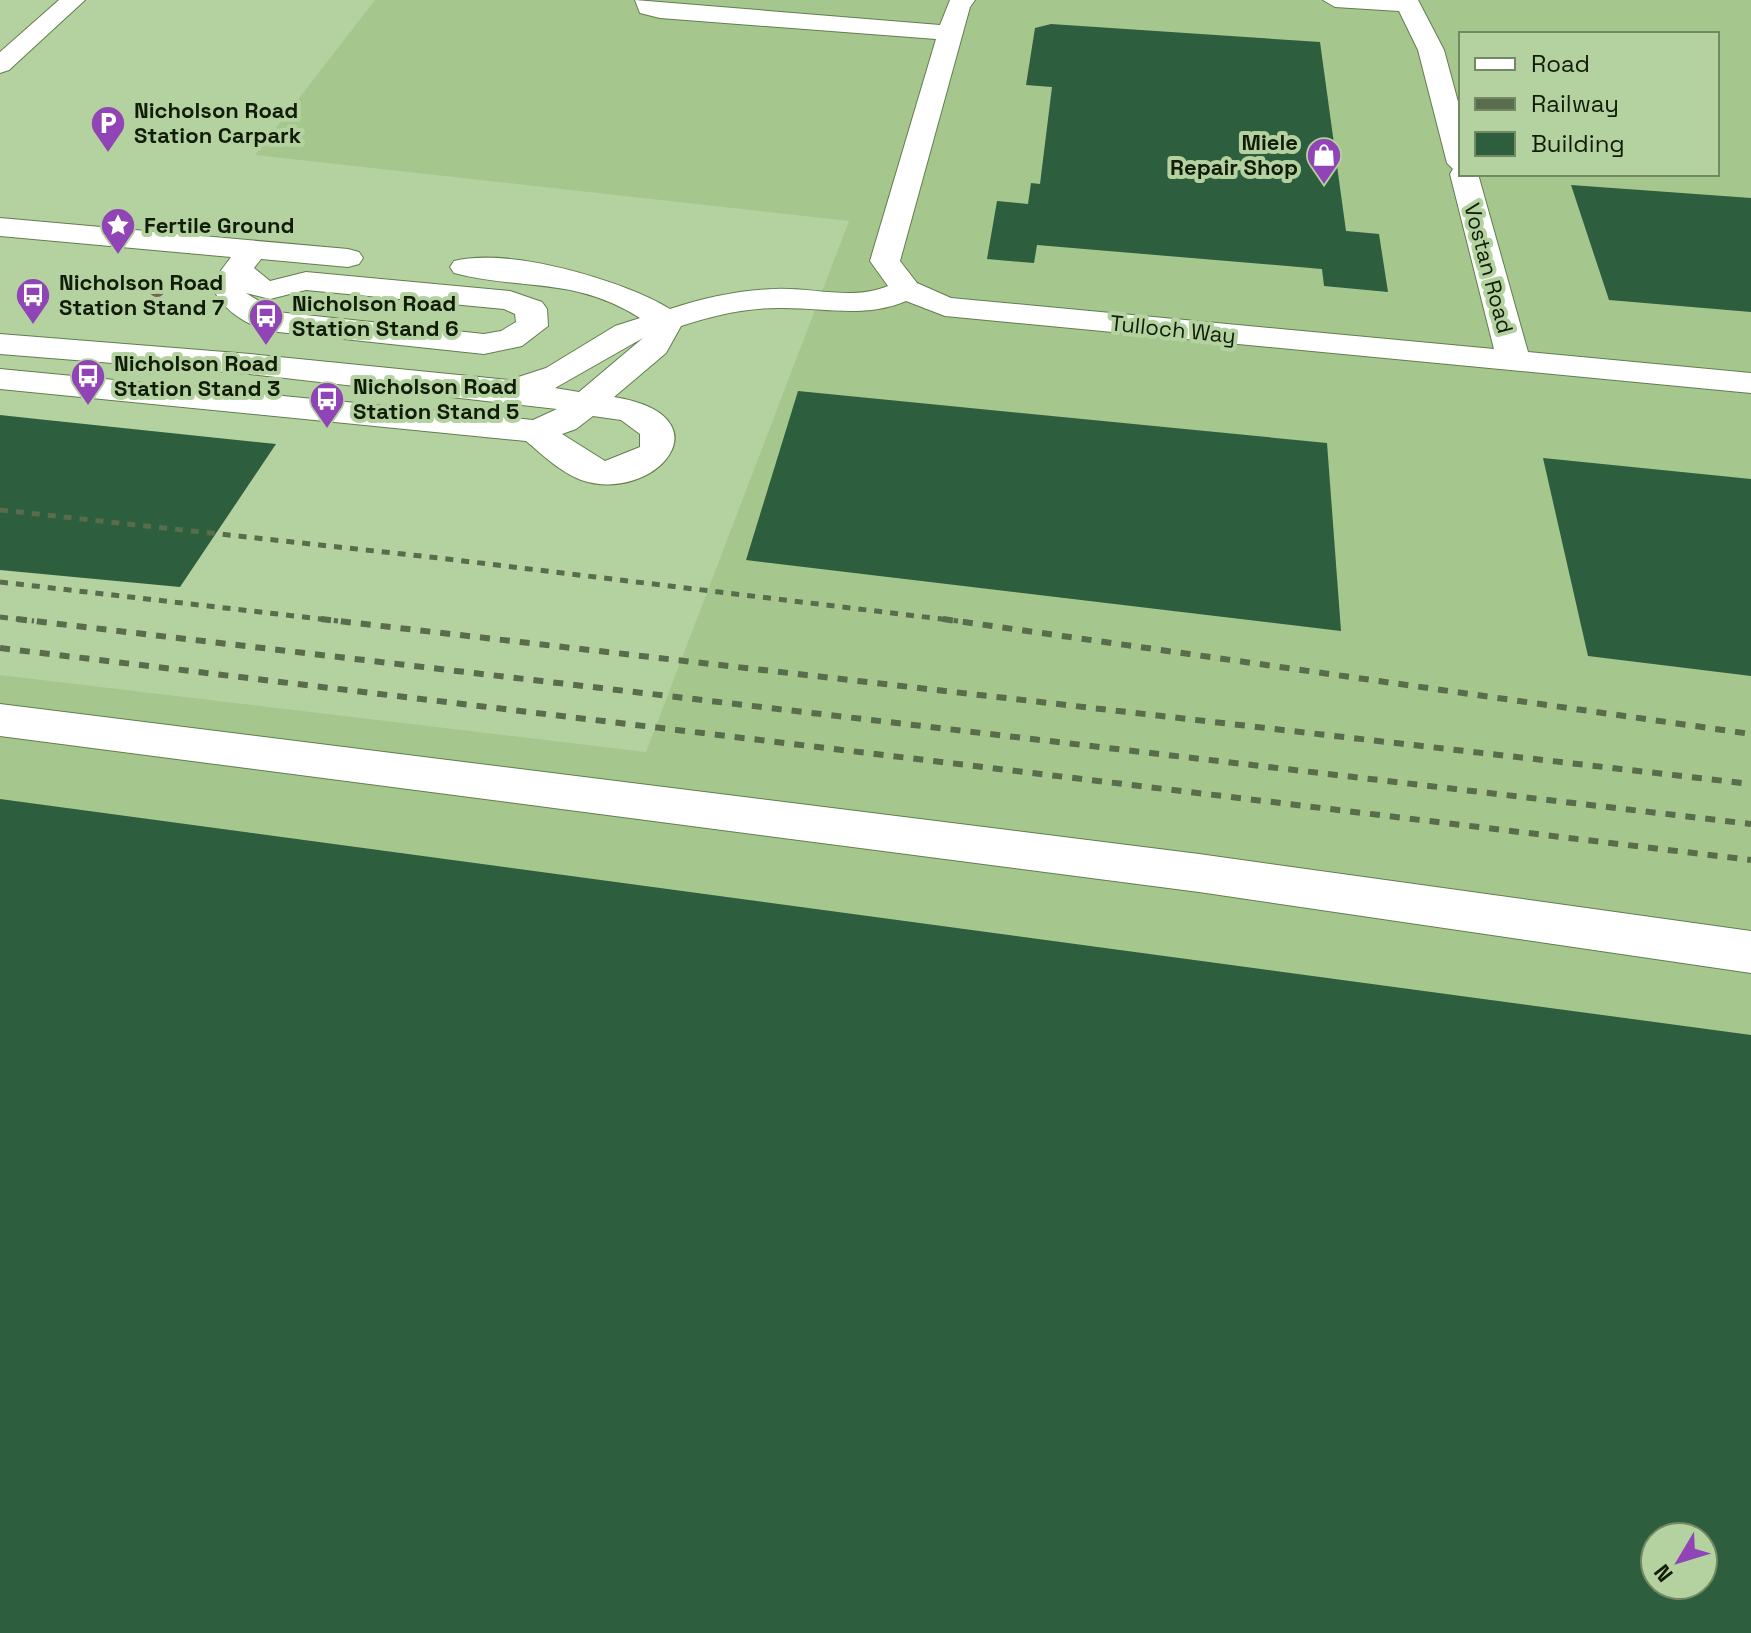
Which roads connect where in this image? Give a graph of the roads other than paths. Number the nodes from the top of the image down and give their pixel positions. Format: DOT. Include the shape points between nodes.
graph roads {
  1 [pos="73,0"];
  2 [pos="647,0"];
  3 [pos="963,0"];
  4 [pos="1335,0"];
  5 [pos="1406,2"];
  6 [pos="950,33"];
  7 [pos="0,65"];
  8 [pos="1459,155"];
  9 [pos="1465,176"];
  10 [pos="0,227"];
  11 [pos="245,260"];
  12 [pos="906,290"];
  13 [pos="261,302"];
  14 [pos="667,321"];
  15 [pos="0,344"];
  16 [pos="1514,362"];
  17 [pos="0,379"];
  18 [pos="1751,383"];
  19 [pos="510,391"];
  20 [pos="587,403"];
  21 [pos="535,431"];
  22 [pos="0,720"];
  23 [pos="1751,952"];
  1 -- 7 [label="street"];
  2 -- 6 [label="street" via="649,8 660,11"];
  3 -- 6 [label="street"];
  4 -- 5 [label="street"];
  5 -- 8 [label="street" via="1431,50"];
  6 -- 12 [label="street" via="885,261"];
  9 -- 16 [label="street, Vostan Road"];
  10 -- 11 [label="street"];
  11 -- 13 [label="street" via="226,284 232,298"];
  11 -- 14 [label="street" via="568,275 609,288"];
  12 -- 14 [label="street" via="875,303 738,301"];
  12 -- 16 [label="street, Tulloch Way" via="945,307"];
  13 -- 13 [label="street" via="306,281 510,300 531,309 532,326 511,339 484,344 269,321"];
  14 -- 19 [label="street" via="626,333 558,375"];
  14 -- 20 [label="street" via="655,346"];
  15 -- 19 [label="street"];
  16 -- 18 [label="street, Tulloch Way"];
  17 -- 21 [label="street"];
  19 -- 20 [label="street"];
  20 -- 21 [label="street" via="564,421"];
  20 -- 21 [label="street" via="631,411 658,430 657,452 633,468 608,475 575,465"];
  22 -- 23 [label="street" via="1168,869"];
}
